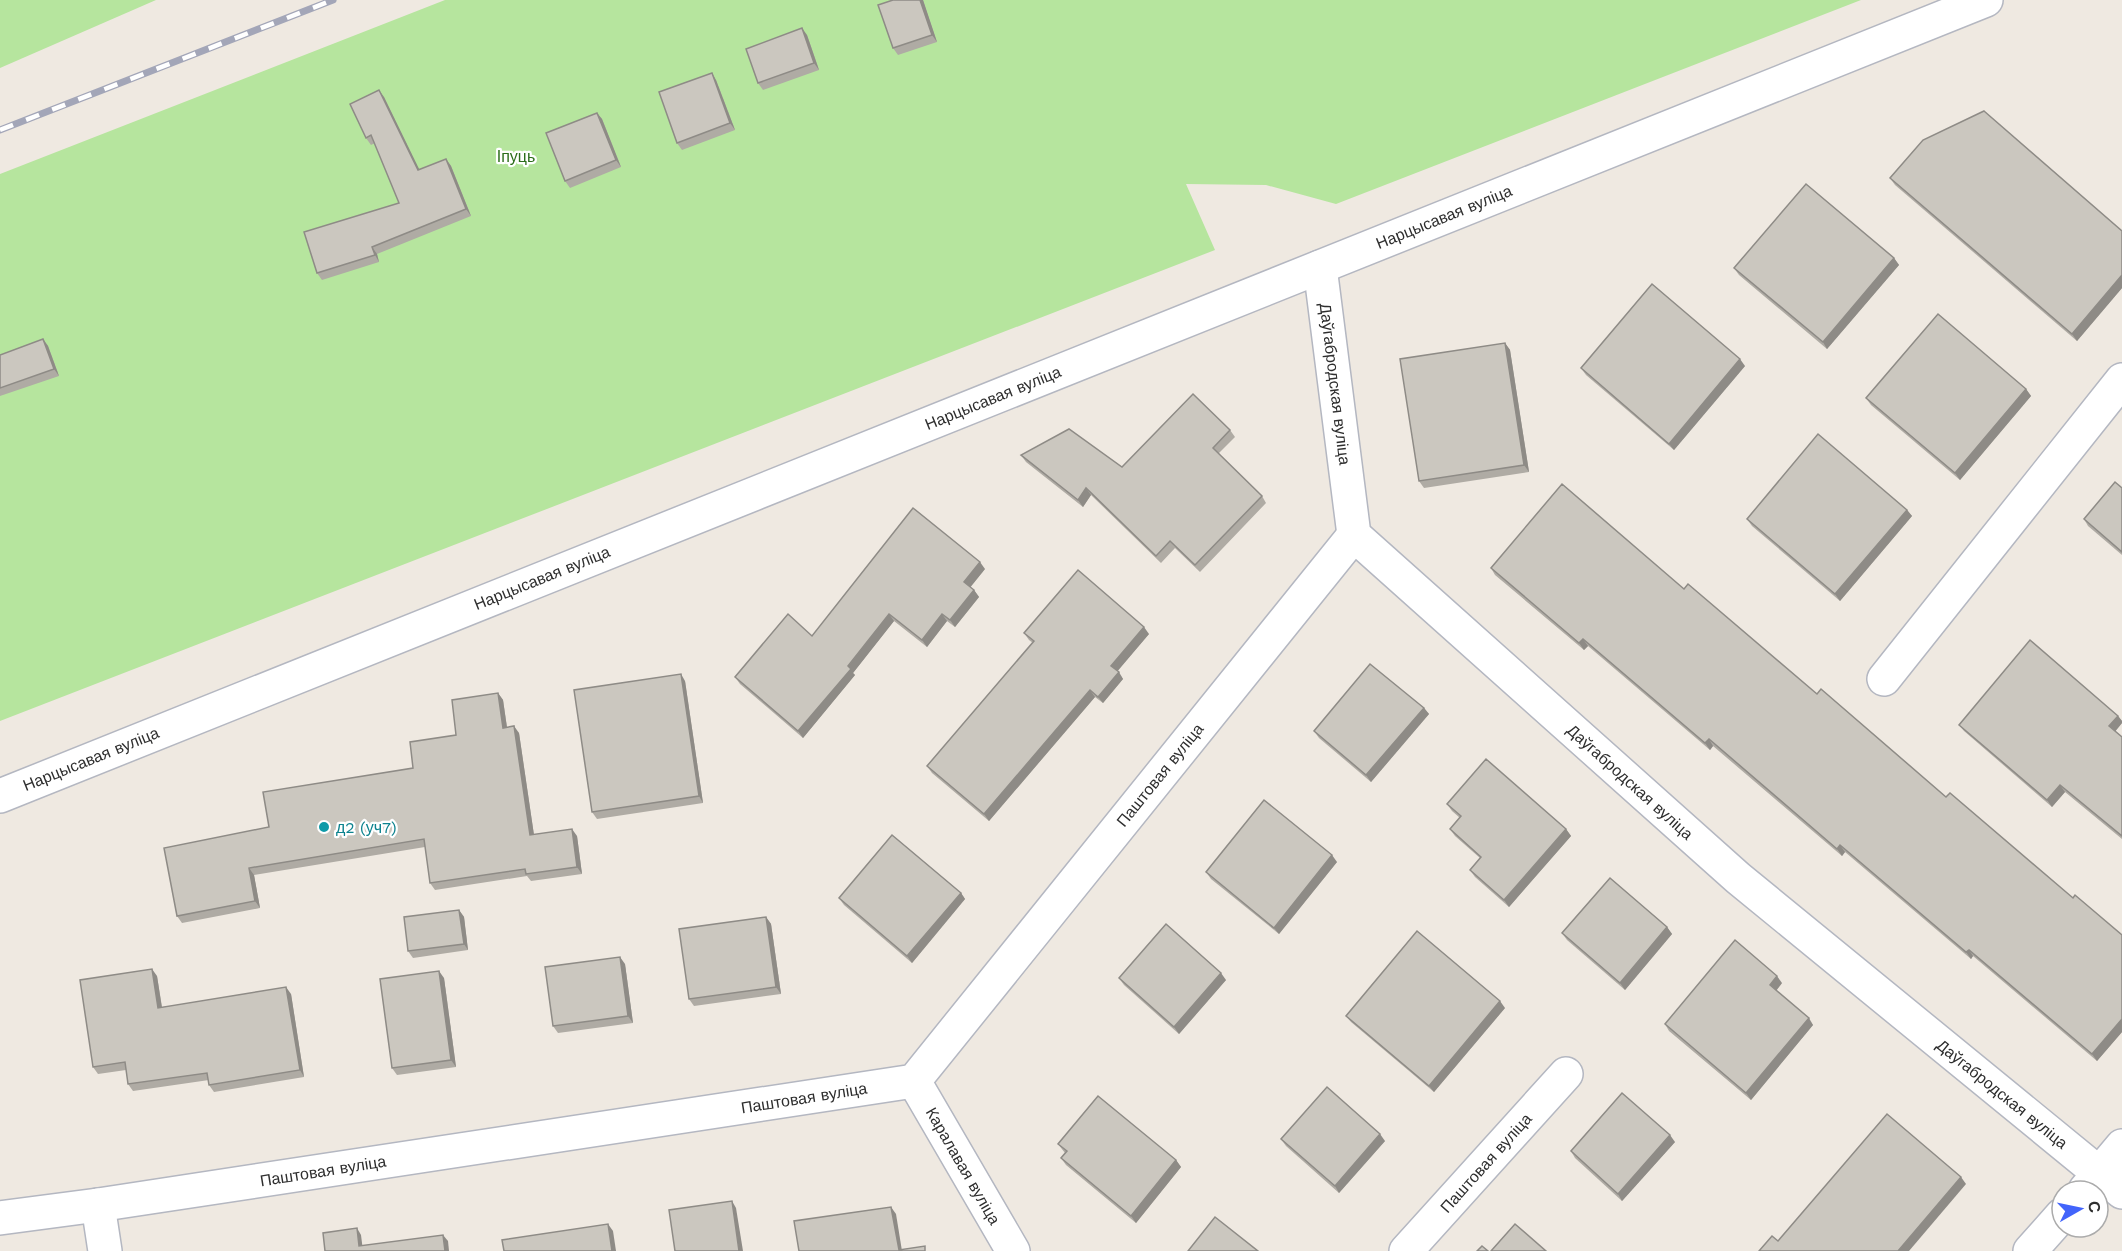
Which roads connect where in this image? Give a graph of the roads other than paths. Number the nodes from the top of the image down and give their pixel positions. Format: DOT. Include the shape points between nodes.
graph roads {
  1 [pos="1986,0"];
  2 [pos="1320,267"];
  3 [pos="2122,380"];
  4 [pos="1354,535"];
  5 [pos="1884,679"];
  6 [pos="0,796"];
  7 [pos="1566,1074"];
  8 [pos="914,1081"];
  9 [pos="2122,1146"];
  10 [pos="2094,1179"];
  11 [pos="2106,1179"];
  12 [pos="98,1205"];
  13 [pos="0,1218"];
  14 [pos="2050,1228"];
  15 [pos="105,1251"];
  16 [pos="1013,1251"];
  17 [pos="1406,1251"];
  18 [pos="2030,1251"];
  1 -- 2 [label="street, Нарцысавая вуліца"];
  2 -- 4 [label="street, Даўгабродская вуліца"];
  2 -- 6 [label="street, Нарцысавая вуліца"];
  3 -- 5 [label="street"];
  4 -- 8 [label="street, Паштовая вуліца"];
  4 -- 10 [label="street, Даўгабродская вуліца" via="1738,878"];
  7 -- 17 [label="street, Паштовая вуліца"];
  8 -- 12 [label="street, Паштовая вуліца"];
  8 -- 16 [label="street, Каралавая вуліца"];
  9 -- 11 [label="street"];
  12 -- 13 [label="street, Паштовая вуліца"];
  12 -- 15 [label="street"];
  14 -- 18 [label="street"];
}
